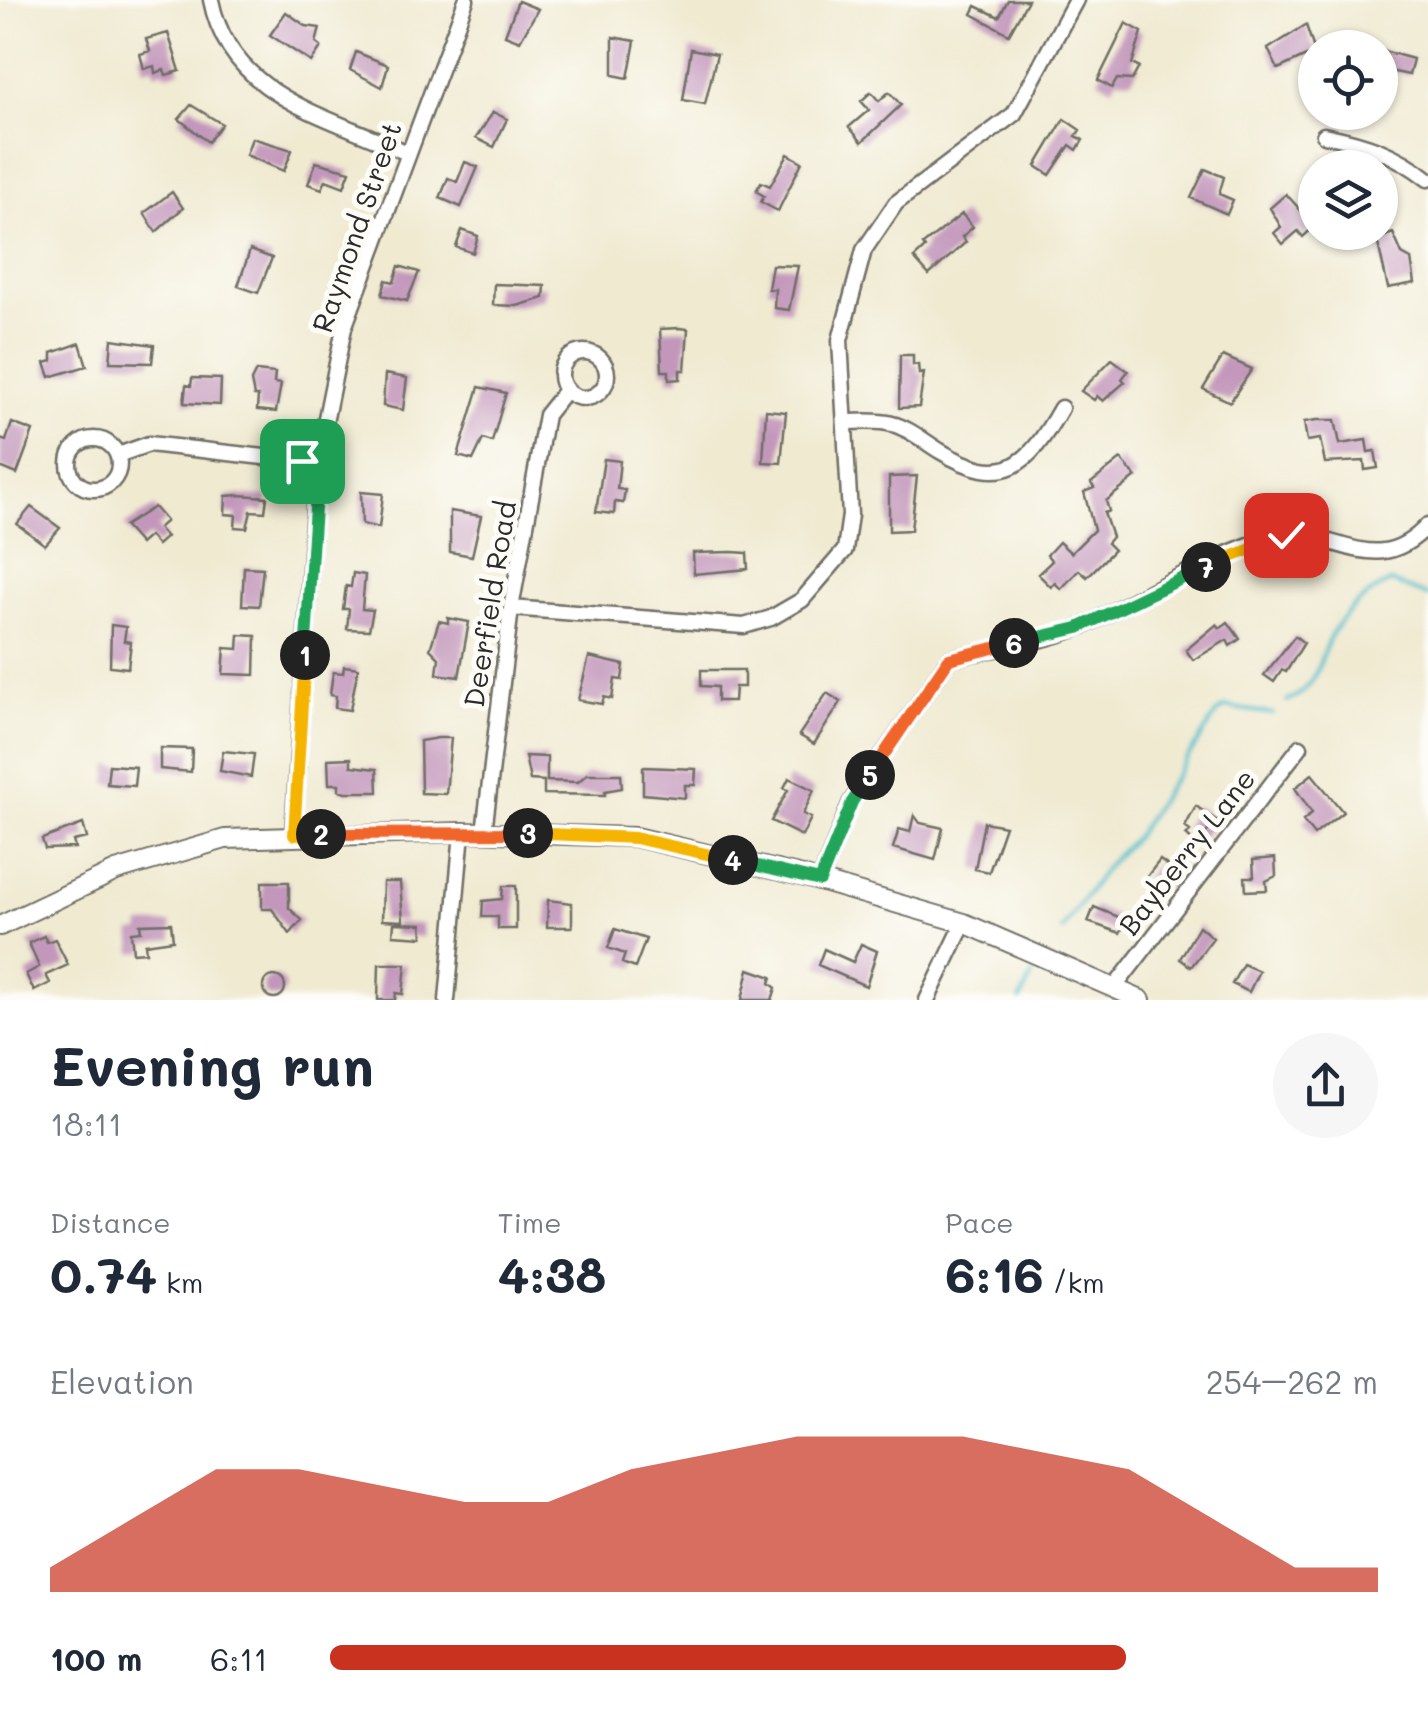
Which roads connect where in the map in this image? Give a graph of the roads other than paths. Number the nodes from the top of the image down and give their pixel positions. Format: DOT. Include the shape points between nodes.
graph roads {
  1 [pos="211,0"];
  2 [pos="466,0"];
  3 [pos="1076,0"];
  4 [pos="1324,135"];
  5 [pos="407,153"];
  6 [pos="1428,179"];
  7 [pos="566,390"];
  8 [pos="1061,408"];
  9 [pos="846,422"];
  10 [pos="118,455"];
  11 [pos="318,463"];
  12 [pos="1428,525"];
  13 [pos="511,608"];
  14 [pos="1300,748"];
  15 [pos="462,832"];
  16 [pos="484,832"];
  17 [pos="294,835"];
  18 [pos="820,881"];
  19 [pos="964,923"];
  20 [pos="0,926"];
  21 [pos="1114,988"];
  22 [pos="447,1000"];
  23 [pos="927,1000"];
  24 [pos="1141,1000"];
  1 -- 5 [label="street" via="216,29 256,81"];
  2 -- 5 [label="street, Raymond Street"];
  3 -- 9 [label="street" via="1014,114 896,202 864,250 840,340"];
  4 -- 6 [label="street" via="1377,147"];
  5 -- 11 [label="street, Raymond Street" via="344,328"];
  7 -- 13 [label="street, Deerfield Road" via="546,416"];
  8 -- 9 [label="street" via="1031,455 999,471 958,461 894,424"];
  9 -- 13 [label="street" via="845,550 802,600 771,618 744,626"];
  10 -- 11 [label="street" via="149,444"];
  11 -- 17 [label="street, Raymond Street"];
  12 -- 18 [label="street" via="1396,550 1359,552 1286,535 1078,628 949,659 852,802"];
  13 -- 16 [label="street, Deerfield Road"];
  14 -- 21 [label="street, Bayberry Lane"];
  15 -- 16 [label="main road"];
  15 -- 17 [label="main road"];
  15 -- 22 [label="street"];
  16 -- 18 [label="main road" via="635,838"];
  17 -- 20 [label="main road" via="226,839 153,857"];
  18 -- 19 [label="main road"];
  19 -- 21 [label="main road"];
  19 -- 23 [label="street"];
  21 -- 24 [label="main road"];
}
